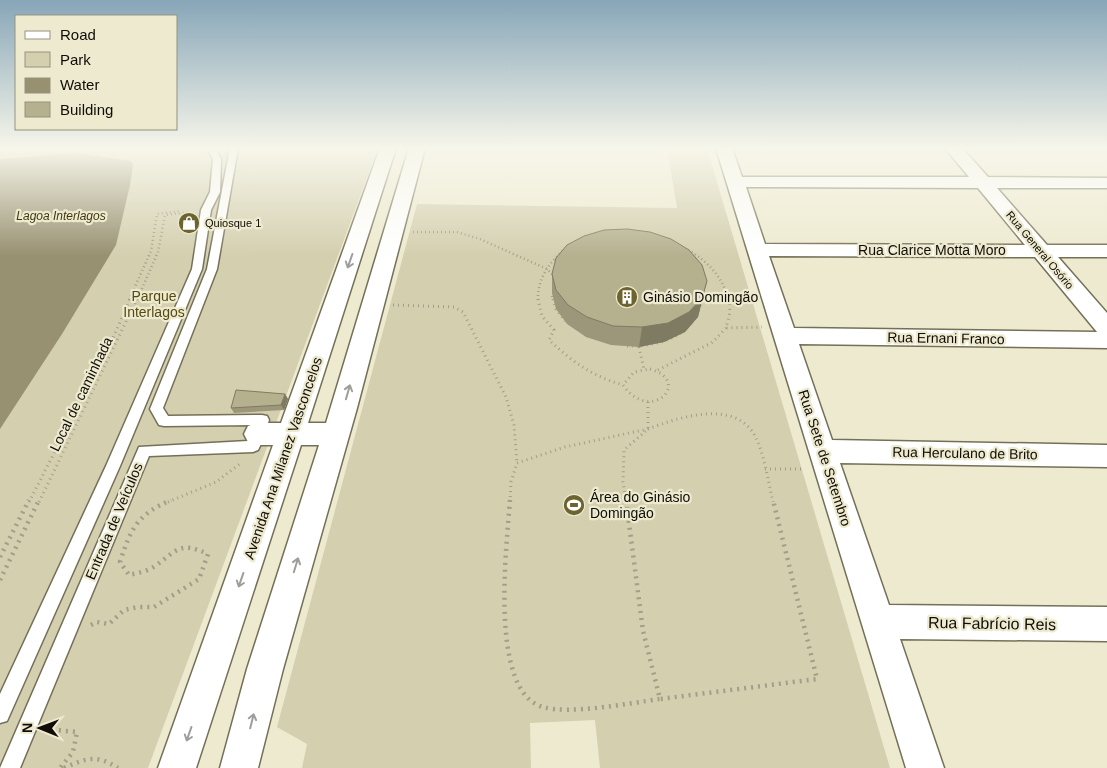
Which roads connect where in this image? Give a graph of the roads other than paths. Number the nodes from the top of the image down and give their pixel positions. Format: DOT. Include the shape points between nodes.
graph roads {
  1 [pos="215,184"];
  2 [pos="227,184"];
  3 [pos="376,184"];
  4 [pos="407,184"];
  5 [pos="737,184"];
  6 [pos="984,184"];
  7 [pos="364,222"];
  8 [pos="396,227"];
  9 [pos="757,250"];
  10 [pos="1041,251"];
  11 [pos="1107,251"];
  12 [pos="340,291"];
  13 [pos="376,298"];
  14 [pos="1107,328"];
  15 [pos="784,331"];
  16 [pos="1107,340"];
  17 [pos="257,434"];
  18 [pos="291,434"];
  19 [pos="336,434"];
  20 [pos="1107,456"];
  21 [pos="825,460"];
  22 [pos="878,622"];
  23 [pos="1107,624"];
  24 [pos="0,714"];
  25 [pos="10,768"];
  26 [pos="177,768"];
  27 [pos="239,768"];
  28 [pos="925,768"];
  1 -- 24 [label="lane, Entrada de Veículos" via="215,192 199,210 197,269 170,337"];
  2 -- 17 [label="lane" via="212,268 156,409 164,421 262,420"];
  3 -- 7 [label="street, Avenida Ana Milanez Vasconcelos"];
  4 -- 8 [label="street"];
  5 -- 9 [label="street, Rua Sete de Setembro"];
  6 -- 10 [label="street, Rua General Osório"];
  7 -- 8 [label="street"];
  7 -- 12 [label="street, Avenida Ana Milanez Vasconcelos, one-way"];
  8 -- 13 [label="street"];
  9 -- 10 [label="street, Rua Clarice Motta Moro"];
  9 -- 15 [label="street, Rua Sete de Setembro"];
  10 -- 11 [label="street, Rua Clarice Motta Moro"];
  10 -- 14 [label="street, Rua General Osório"];
  12 -- 13 [label="street"];
  12 -- 18 [label="street, Avenida Ana Milanez Vasconcelos"];
  19 -- 13 [label="street, one-way"];
  15 -- 16 [label="street, Rua Ernani Franco"];
  15 -- 21 [label="street, Rua Sete de Setembro"];
  17 -- 18 [label="street"];
  17 -- 25 [label="lane, Entrada de Veículos" via="252,446 144,451"];
  18 -- 19 [label="street"];
  18 -- 26 [label="street, Avenida Ana Milanez Vasconcelos, one-way"];
  27 -- 19 [label="street, one-way" via="264,670"];
  20 -- 21 [label="street, Rua Herculano de Brito"];
  21 -- 22 [label="street, Rua Sete de Setembro"];
  22 -- 23 [label="street, Rua Fabrício Reis"];
  22 -- 28 [label="street, Rua Sete de Setembro"];
}
